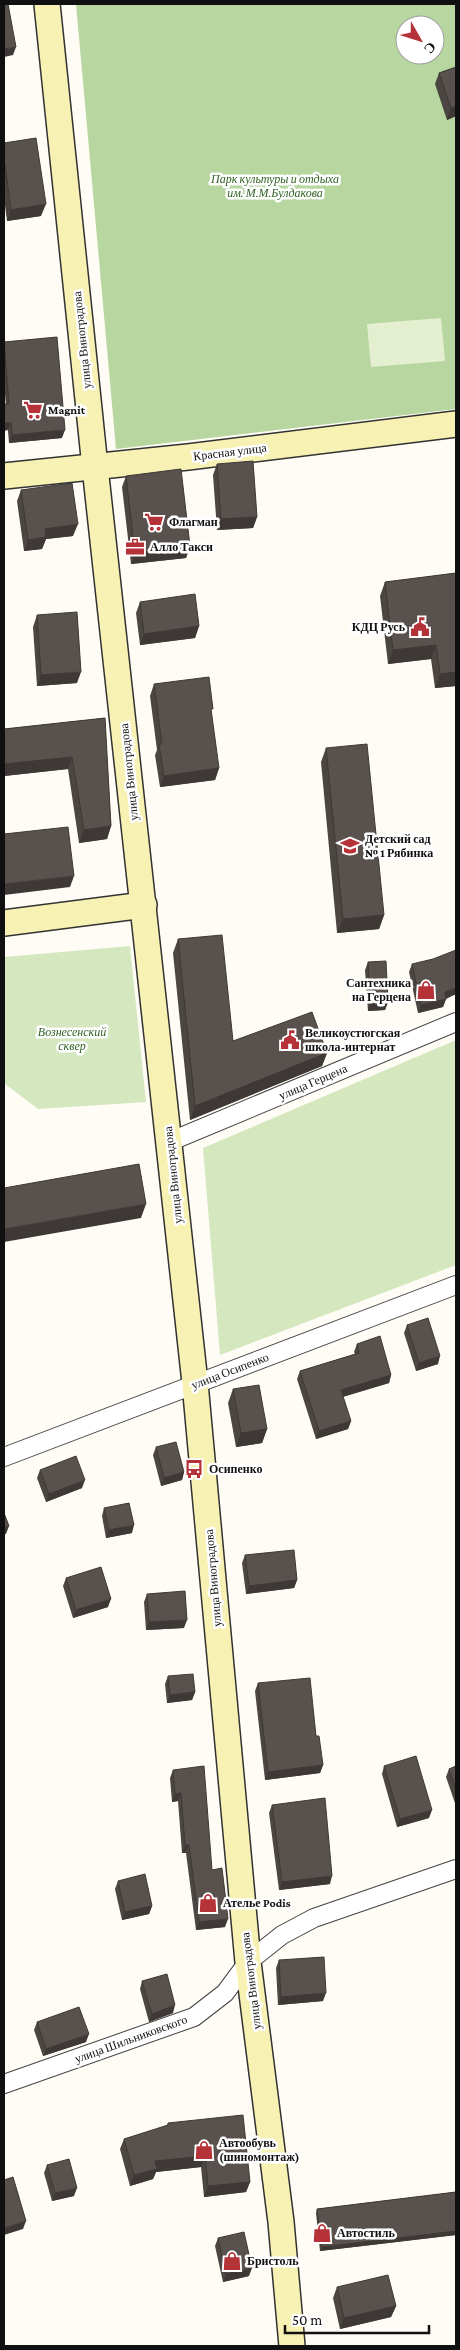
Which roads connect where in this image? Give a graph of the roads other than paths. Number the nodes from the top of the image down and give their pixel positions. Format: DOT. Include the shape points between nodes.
graph roads {
  1 [pos="47,4"];
  2 [pos="456,424"];
  3 [pos="95,467"];
  4 [pos="4,476"];
  5 [pos="144,905"];
  6 [pos="4,923"];
  7 [pos="456,1022"];
  8 [pos="169,1142"];
  9 [pos="456,1285"];
  10 [pos="195,1383"];
  11 [pos="4,1457"];
  12 [pos="456,1870"];
  13 [pos="248,1962"];
  14 [pos="4,2084"];
  15 [pos="292,2346"];
  1 -- 3 [label="street, улица Виноградова"];
  2 -- 3 [label="street, Красная улица"];
  3 -- 4 [label="street, Красная улица"];
  3 -- 5 [label="street, улица Виноградова"];
  5 -- 6 [label="street"];
  5 -- 8 [label="street, улица Виноградова"];
  7 -- 8 [label="street, улица Герцена"];
  8 -- 10 [label="street, улица Виноградова"];
  9 -- 10 [label="street, улица Осипенко"];
  10 -- 11 [label="street, улица Осипенко"];
  10 -- 13 [label="street, улица Виноградова"];
  12 -- 13 [label="street, улица Шильниковского" via="314,1918 282,1935"];
  13 -- 14 [label="street, улица Шильниковского" via="225,1993 194,2017"];
  13 -- 15 [label="street, улица Виноградова" via="281,2222"];
}
